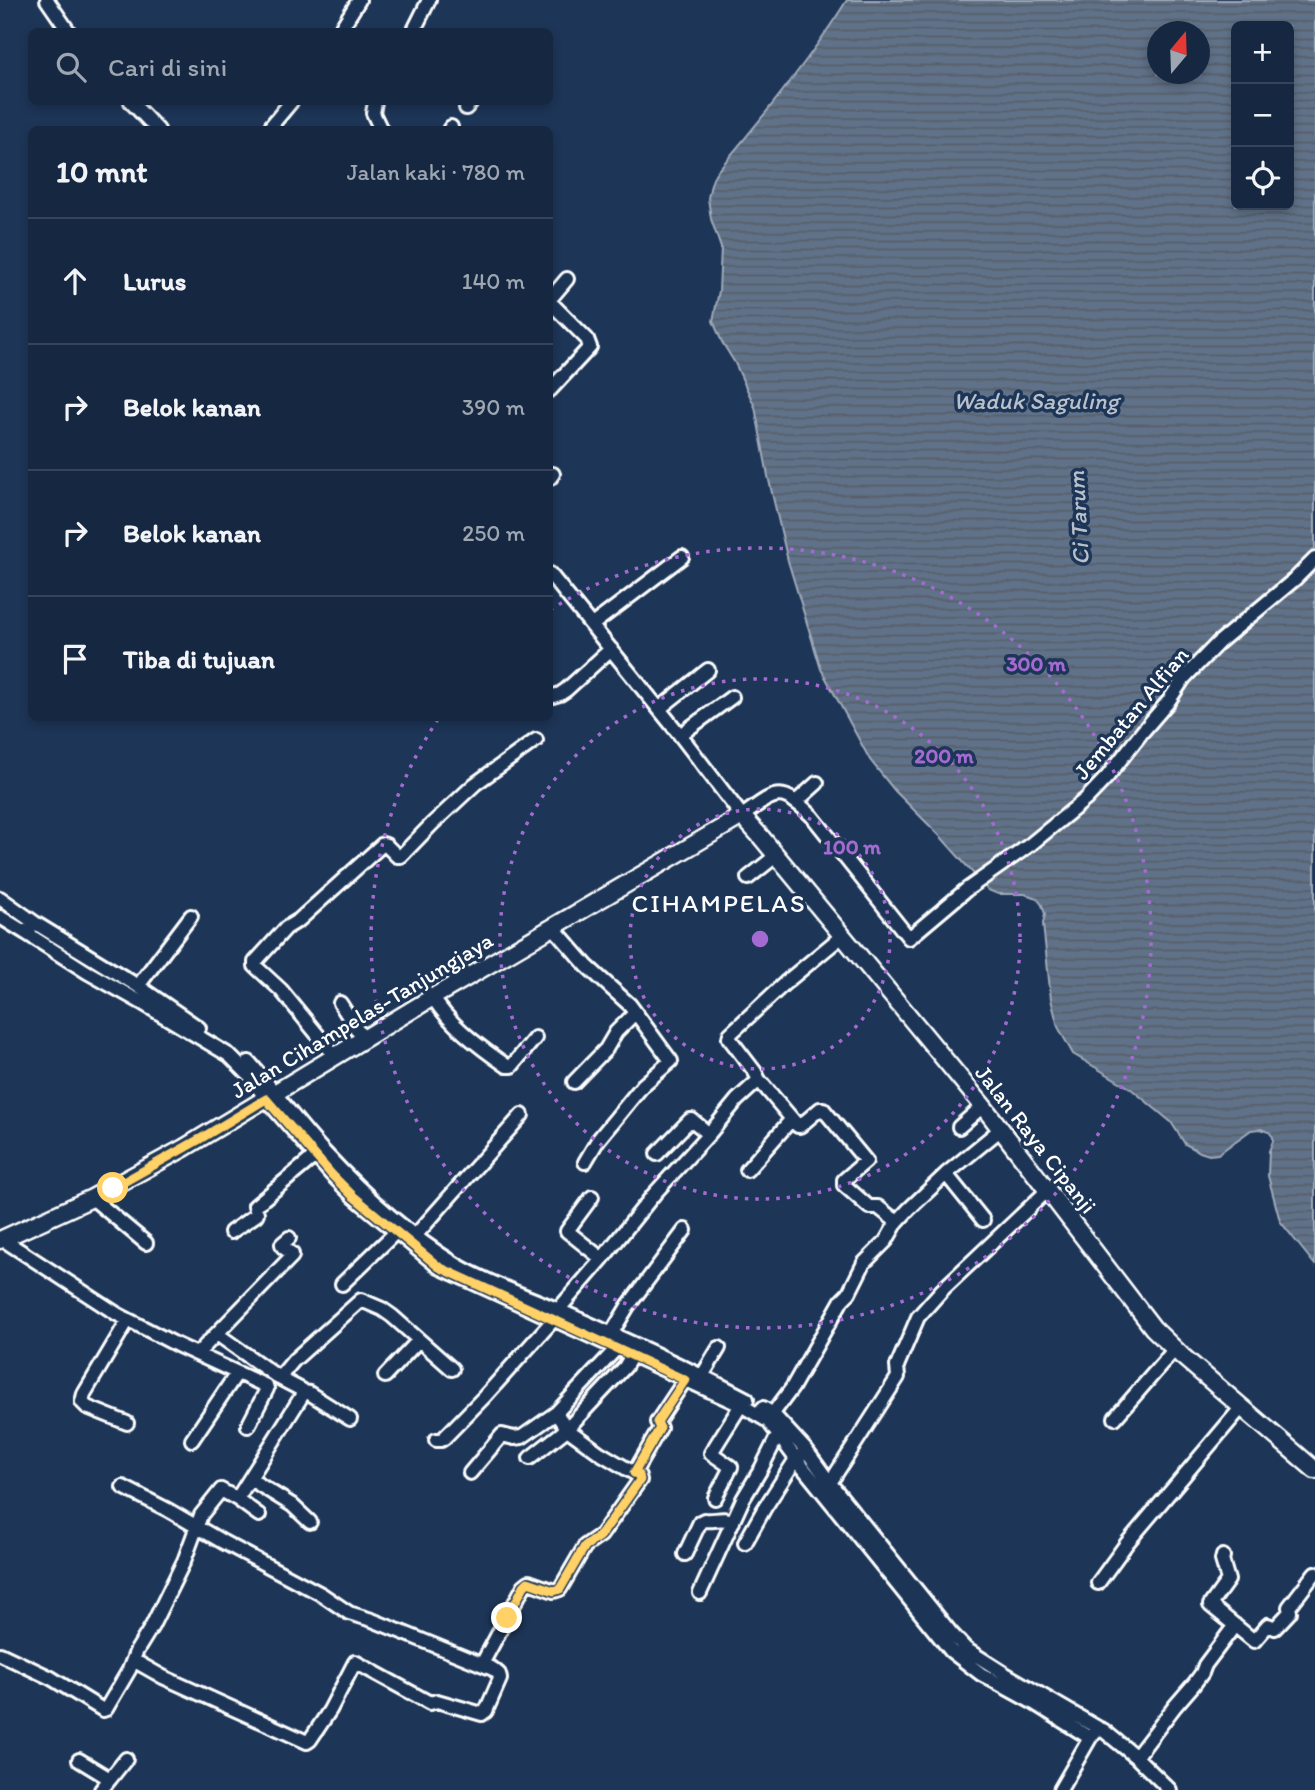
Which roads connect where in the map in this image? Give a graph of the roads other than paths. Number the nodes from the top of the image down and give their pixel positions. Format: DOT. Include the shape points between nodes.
graph roads {
  1 [pos="47,0"];
  2 [pos="359,0"];
  3 [pos="429,0"];
  4 [pos="66,28"];
  5 [pos="342,28"];
  6 [pos="415,28"];
  7 [pos="134,105"];
  8 [pos="288,105"];
  9 [pos="375,105"];
  10 [pos="154,126"];
  11 [pos="271,126"];
  12 [pos="379,126"];
  13 [pos="567,279"];
  14 [pos="553,296"];
  15 [pos="553,303"];
  16 [pos="553,387"];
  17 [pos="682,557"];
  18 [pos="1315,559"];
  19 [pos="553,578"];
  20 [pos="592,625"];
  21 [pos="611,649"];
  22 [pos="708,670"];
  23 [pos="553,696"];
  24 [pos="732,697"];
  25 [pos="659,709"];
  26 [pos="680,735"];
  27 [pos="536,740"];
  28 [pos="817,783"];
  29 [pos="797,801"];
  30 [pos="741,816"];
  31 [pos="777,855"];
  32 [pos="748,878"];
  33 [pos="0,898"];
  34 [pos="191,916"];
  35 [pos="0,917"];
  36 [pos="553,927"];
  37 [pos="30,928"];
  38 [pos="842,936"];
  39 [pos="103,973"];
  40 [pos="138,986"];
  41 [pos="433,996"];
  42 [pos="340,1003"];
  43 [pos="635,1013"];
  44 [pos="535,1038"];
  45 [pos="363,1039"];
  46 [pos="335,1056"];
  47 [pos="759,1080"];
  48 [pos="574,1082"];
  49 [pos="271,1096"];
  50 [pos="983,1106"];
  51 [pos="522,1115"];
  52 [pos="791,1120"];
  53 [pos="959,1127"];
  54 [pos="1001,1129"];
  55 [pos="709,1134"];
  56 [pos="657,1154"];
  57 [pos="315,1156"];
  58 [pos="584,1162"];
  59 [pos="747,1170"];
  60 [pos="946,1174"];
  61 [pos="1048,1189"];
  62 [pos="356,1193"];
  63 [pos="592,1197"];
  64 [pos="92,1199"];
  65 [pos="984,1220"];
  66 [pos="897,1222"];
  67 [pos="685,1230"];
  68 [pos="231,1232"];
  69 [pos="396,1232"];
  70 [pos="415,1236"];
  71 [pos="289,1238"];
  72 [pos="1,1240"];
  73 [pos="146,1242"];
  74 [pos="602,1259"];
  75 [pos="442,1262"];
  76 [pos="342,1284"];
  77 [pos="557,1315"];
  78 [pos="128,1320"];
  79 [pos="217,1334"];
  80 [pos="611,1334"];
  81 [pos="419,1340"];
  82 [pos="617,1348"];
  83 [pos="719,1348"];
  84 [pos="1175,1349"];
  85 [pos="197,1354"];
  86 [pos="632,1355"];
  87 [pos="452,1369"];
  88 [pos="237,1373"];
  89 [pos="385,1376"];
  90 [pos="702,1376"];
  91 [pos="279,1378"];
  92 [pos="685,1380"];
  93 [pos="303,1392"];
  94 [pos="741,1405"];
  95 [pos="1241,1408"];
  96 [pos="556,1413"];
  97 [pos="771,1417"];
  98 [pos="1115,1418"];
  99 [pos="350,1419"];
  100 [pos="127,1423"];
  101 [pos="248,1426"];
  102 [pos="567,1429"];
  103 [pos="778,1435"];
  104 [pos="192,1440"];
  105 [pos="436,1440"];
  106 [pos="806,1450"];
  107 [pos="530,1458"];
  108 [pos="796,1459"];
  109 [pos="1315,1470"];
  110 [pos="470,1473"];
  111 [pos="634,1473"];
  112 [pos="250,1479"];
  113 [pos="830,1483"];
  114 [pos="123,1487"];
  115 [pos="715,1498"];
  116 [pos="237,1499"];
  117 [pos="743,1499"];
  118 [pos="764,1509"];
  119 [pos="259,1515"];
  120 [pos="310,1522"];
  121 [pos="733,1522"];
  122 [pos="197,1527"];
  123 [pos="745,1543"];
  124 [pos="685,1554"];
  125 [pos="1223,1556"];
  126 [pos="1315,1573"];
  127 [pos="1098,1583"];
  128 [pos="700,1593"];
  129 [pos="1235,1625"];
  130 [pos="0,1654"];
  131 [pos="133,1660"];
  132 [pos="482,1664"];
  133 [pos="1094,1733"];
  134 [pos="1136,1757"];
  135 [pos="126,1759"];
  136 [pos="79,1760"];
  137 [pos="110,1779"];
  138 [pos="101,1790"];
  139 [pos="1060,1790"];
  140 [pos="1170,1790"];
  1 -- 4 [label="street"];
  2 -- 5 [label="street"];
  3 -- 6 [label="street"];
  7 -- 10 [label="street"];
  8 -- 11 [label="street"];
  9 -- 12 [label="street" via="373,113"];
  13 -- 14 [label="street"];
  15 -- 16 [label="street" via="590,347"];
  17 -- 20 [label="street"];
  18 -- 29 [label="street, Jembatan Alfian" via="1184,678 1086,799 909,937"];
  19 -- 20 [label="street"];
  20 -- 21 [label="street"];
  21 -- 23 [label="street"];
  21 -- 25 [label="street"];
  22 -- 25 [label="street"];
  24 -- 26 [label="street"];
  25 -- 26 [label="street"];
  26 -- 30 [label="street"];
  27 -- 46 [label="street" via="475,784 401,856 383,844 286,928 255,962"];
  28 -- 29 [label="street"];
  29 -- 30 [label="street" via="773,795"];
  30 -- 31 [label="main road, Jalan Raya Cipanji"];
  30 -- 36 [label="main road, Jalan Cihampelas-Tanjungjaya"];
  31 -- 32 [label="street"];
  31 -- 38 [label="main road, Jalan Raya Cipanji"];
  33 -- 37 [label="street"];
  34 -- 40 [label="street"];
  35 -- 37 [label="street"];
  36 -- 41 [label="main road, Jalan Cihampelas-Tanjungjaya"];
  36 -- 43 [label="street"];
  37 -- 39 [label="street"];
  38 -- 47 [label="street" via="729,1035"];
  38 -- 50 [label="main road, Jalan Raya Cipanji"];
  39 -- 40 [label="street"];
  39 -- 49 [label="street" via="229,1055"];
  40 -- 49 [label="street" via="239,1053"];
  41 -- 44 [label="street" via="452,1022 507,1066 512,1066"];
  41 -- 45 [label="main road, Jalan Cihampelas-Tanjungjaya"];
  42 -- 45 [label="street"];
  43 -- 48 [label="street"];
  43 -- 58 [label="street" via="671,1061 643,1085"];
  45 -- 46 [label="main road, Jalan Cihampelas-Tanjungjaya"];
  46 -- 49 [label="main road, Jalan Cihampelas-Tanjungjaya"];
  47 -- 52 [label="street"];
  47 -- 55 [label="street"];
  49 -- 57 [label="street"];
  49 -- 62 [label="street"];
  49 -- 64 [label="main road, Jalan Cihampelas-Tanjungjaya"];
  50 -- 53 [label="street"];
  50 -- 54 [label="main road, Jalan Raya Cipanji"];
  51 -- 70 [label="street"];
  52 -- 59 [label="street"];
  52 -- 66 [label="street" via="799,1127 823,1109 866,1161 844,1185 869,1207 878,1207"];
  54 -- 60 [label="street"];
  54 -- 61 [label="main road, Jalan Raya Cipanji"];
  55 -- 56 [label="street" via="690,1120"];
  55 -- 74 [label="street"];
  57 -- 62 [label="street"];
  57 -- 68 [label="street" via="256,1206 256,1215"];
  60 -- 65 [label="street"];
  60 -- 66 [label="street"];
  61 -- 84 [label="main road, Jalan Raya Cipanji" via="1137,1310"];
  61 -- 113 [label="street" via="918,1317 897,1366 898,1377"];
  62 -- 69 [label="street"];
  62 -- 70 [label="street"];
  63 -- 74 [label="street" via="567,1231"];
  64 -- 72 [label="main road, Jalan Cihampelas-Tanjungjaya"];
  64 -- 73 [label="street"];
  66 -- 97 [label="street" via="864,1263"];
  67 -- 80 [label="street"];
  69 -- 75 [label="street"];
  69 -- 76 [label="street"];
  70 -- 75 [label="street"];
  71 -- 79 [label="street" via="282,1244 292,1256"];
  72 -- 78 [label="street"];
  74 -- 77 [label="street"];
  75 -- 77 [label="street"];
  77 -- 80 [label="street"];
  77 -- 82 [label="street"];
  77 -- 105 [label="street" via="485,1396"];
  78 -- 85 [label="street"];
  78 -- 100 [label="street" via="82,1402"];
  79 -- 85 [label="street"];
  79 -- 91 [label="street"];
  80 -- 90 [label="street"];
  81 -- 87 [label="street"];
  81 -- 89 [label="street"];
  81 -- 91 [label="street" via="382,1309 361,1300"];
  82 -- 86 [label="street"];
  82 -- 96 [label="street"];
  83 -- 90 [label="street"];
  84 -- 95 [label="main road, Jalan Raya Cipanji"];
  84 -- 98 [label="street"];
  85 -- 88 [label="street"];
  86 -- 92 [label="street"];
  86 -- 102 [label="street"];
  88 -- 101 [label="street" via="267,1387"];
  88 -- 104 [label="street"];
  90 -- 97 [label="street"];
  91 -- 93 [label="street"];
  92 -- 94 [label="street"];
  92 -- 111 [label="street" via="657,1422 660,1428"];
  93 -- 99 [label="street"];
  93 -- 112 [label="street"];
  94 -- 97 [label="street"];
  94 -- 115 [label="street" via="711,1453 731,1467"];
  95 -- 109 [label="main road, Jalan Raya Cipanji"];
  95 -- 127 [label="street"];
  96 -- 102 [label="street"];
  96 -- 110 [label="street" via="522,1437 502,1435"];
  97 -- 103 [label="street"];
  97 -- 106 [label="street"];
  102 -- 107 [label="street"];
  102 -- 111 [label="street"];
  103 -- 108 [label="street"];
  103 -- 117 [label="street"];
  106 -- 108 [label="street"];
  106 -- 113 [label="street"];
  108 -- 118 [label="street"];
  108 -- 133 [label="street" via="951,1651 981,1674"];
  111 -- 132 [label="street" via="640,1480 601,1535 585,1546 560,1589 528,1582 524,1586"];
  112 -- 116 [label="street"];
  112 -- 120 [label="street"];
  113 -- 133 [label="street" via="966,1649"];
  114 -- 122 [label="street"];
  116 -- 119 [label="street"];
  116 -- 122 [label="street" via="221,1490"];
  117 -- 118 [label="street"];
  117 -- 121 [label="street"];
  118 -- 123 [label="street"];
  121 -- 124 [label="street" via="726,1518 700,1522"];
  121 -- 128 [label="street"];
  122 -- 131 [label="street"];
  122 -- 132 [label="street" via="349,1613"];
  125 -- 129 [label="street" via="1228,1580 1210,1605"];
  126 -- 129 [label="street" via="1275,1628 1268,1625 1254,1641"];
  129 -- 134 [label="street"];
  130 -- 131 [label="street" via="103,1710 109,1707"];
  131 -- 132 [label="street" via="307,1742 355,1662 430,1703 482,1714 500,1679"];
  133 -- 134 [label="street" via="1119,1741"];
  133 -- 139 [label="street"];
  134 -- 140 [label="street"];
  135 -- 137 [label="street"];
  136 -- 137 [label="street"];
  137 -- 138 [label="street"];
}
